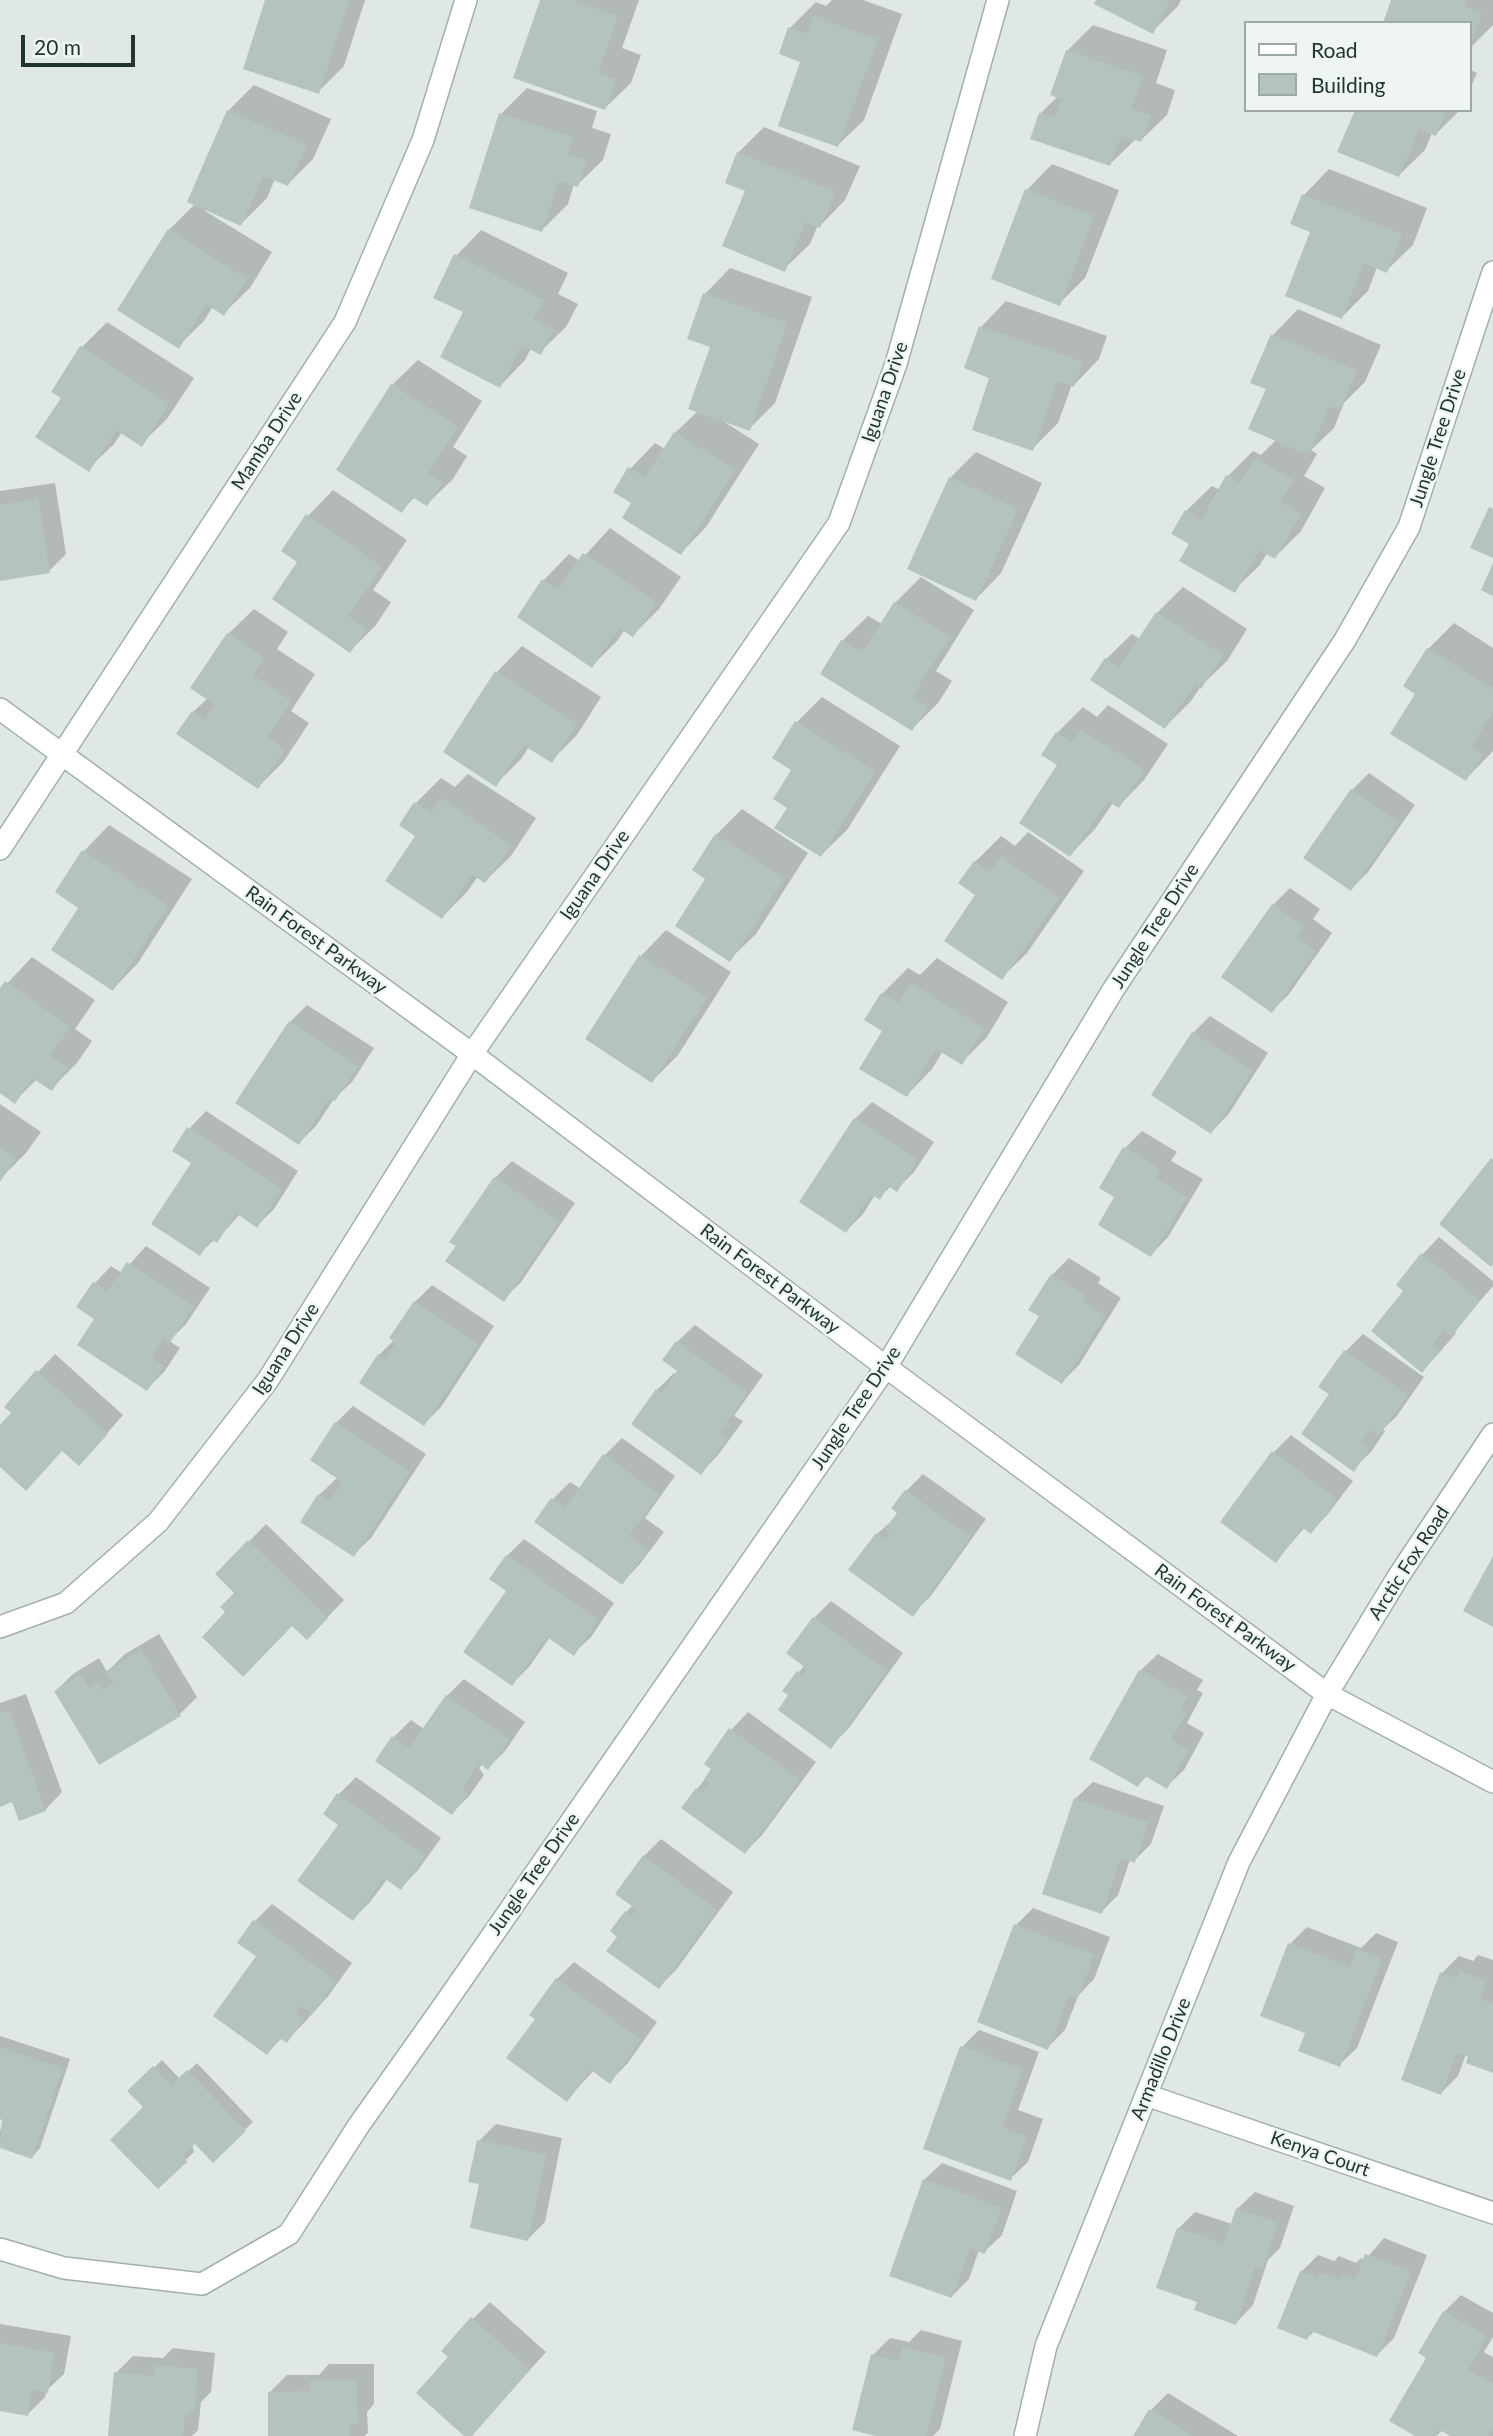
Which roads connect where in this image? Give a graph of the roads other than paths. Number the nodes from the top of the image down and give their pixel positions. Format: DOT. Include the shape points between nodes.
graph roads {
  1 [pos="466,0"];
  2 [pos="998,0"];
  3 [pos="1493,272"];
  4 [pos="0,709"];
  5 [pos="60,754"];
  6 [pos="0,849"];
  7 [pos="472,1054"];
  8 [pos="886,1367"];
  9 [pos="1493,1435"];
  10 [pos="0,1628"];
  11 [pos="1328,1694"];
  12 [pos="1493,1782"];
  13 [pos="1146,2095"];
  14 [pos="1493,2213"];
  15 [pos="0,2249"];
  16 [pos="1025,2436"];
  1 -- 5 [label="street, Mamba Drive" via="424,140 345,322"];
  2 -- 7 [label="street, Iguana Drive" via="896,364 839,523"];
  3 -- 8 [label="street, Jungle Tree Drive" via="1409,527 1345,640 1113,990"];
  4 -- 5 [label="street, Rain Forest Parkway"];
  5 -- 6 [label="street, Mamba Drive"];
  5 -- 7 [label="street, Rain Forest Parkway"];
  7 -- 8 [label="street, Rain Forest Parkway"];
  7 -- 10 [label="street, Iguana Drive" via="268,1380 158,1522 66,1603"];
  8 -- 11 [label="street, Rain Forest Parkway"];
  8 -- 15 [label="street, Jungle Tree Drive" via="359,2124 289,2234 202,2284 65,2268"];
  9 -- 11 [label="street, Arctic Fox Road" via="1398,1577"];
  11 -- 12 [label="street, Rain Forest Parkway"];
  11 -- 13 [label="street, Armadillo Drive" via="1239,1862"];
  13 -- 14 [label="street, Kenya Court"];
  13 -- 16 [label="street, Armadillo Drive" via="1046,2346"];
}
